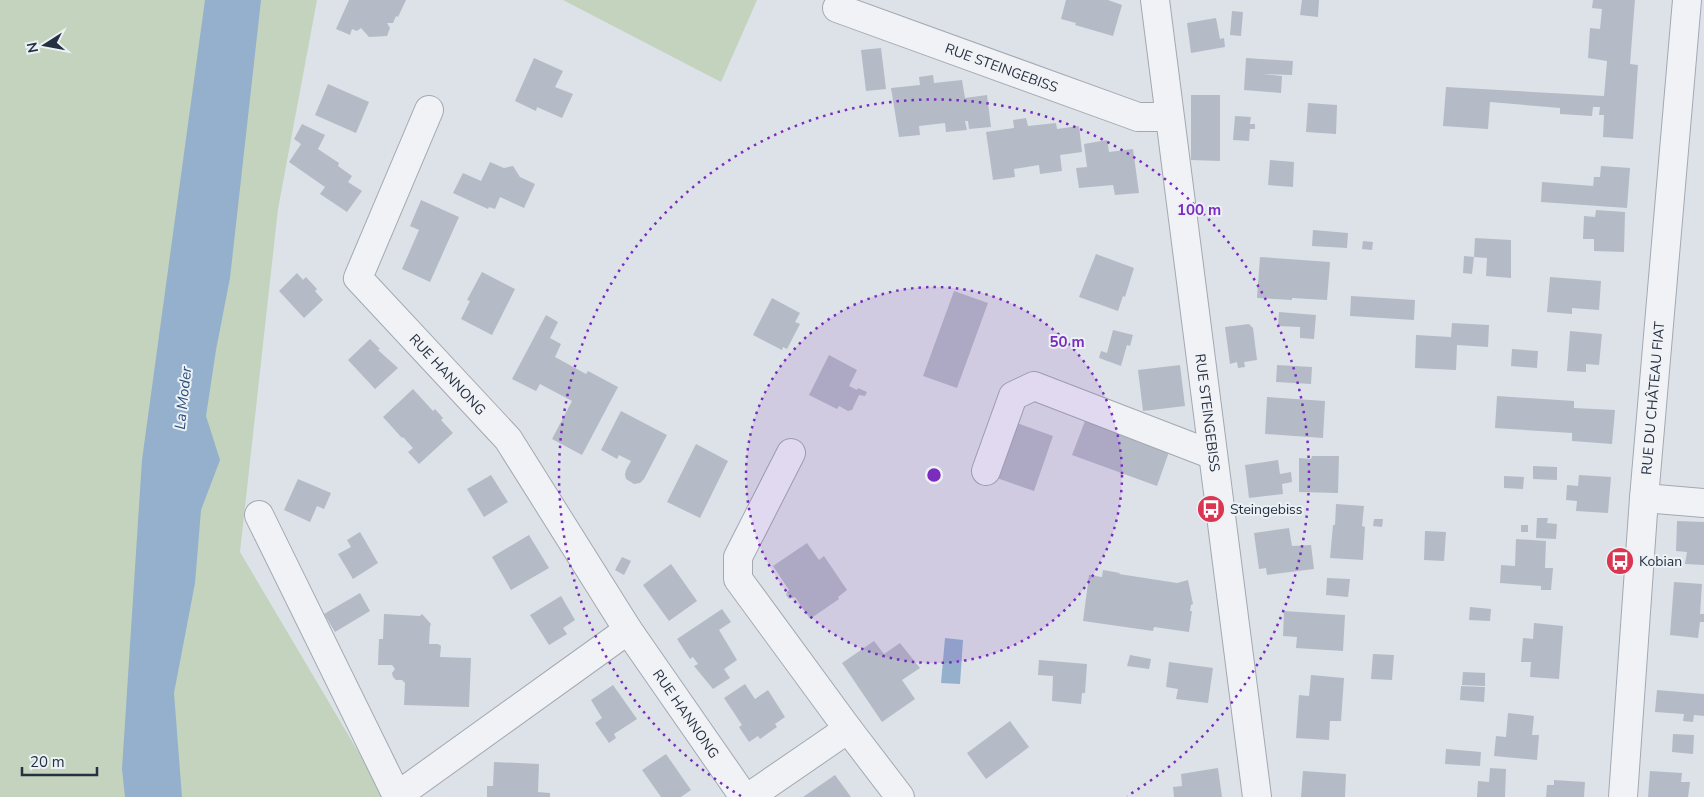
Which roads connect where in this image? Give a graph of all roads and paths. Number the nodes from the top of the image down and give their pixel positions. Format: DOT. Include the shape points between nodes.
graph roads {
  1 [pos="1155,0"];
  2 [pos="1687,0"];
  3 [pos="837,8"];
  4 [pos="430,110"];
  5 [pos="1169,117"];
  6 [pos="791,453"];
  7 [pos="1213,456"];
  8 [pos="986,471"];
  9 [pos="1644,498"];
  10 [pos="1704,503"];
  11 [pos="259,516"];
  12 [pos="628,630"];
  13 [pos="848,729"];
  14 [pos="744,797"];
  15 [pos="749,797"];
  16 [pos="900,797"];
  17 [pos="1257,797"];
  18 [pos="1624,797"];
  1 -- 5 [label="street, RUE STEINGEBISS"];
  2 -- 9 [label="street, RUE DU CHÂTEAU FIAT"];
  3 -- 5 [label="street, RUE STEINGEBISS" via="1138,117"];
  4 -- 12 [label="street, RUE HANNONG" via="358,278 508,439"];
  5 -- 7 [label="street, RUE STEINGEBISS"];
  6 -- 13 [label="street" via="738,557 738,579"];
  7 -- 8 [label="street" via="1034,386 1013,396"];
  7 -- 17 [label="street, RUE STEINGEBISS"];
  9 -- 10 [label="street"];
  9 -- 18 [label="street, RUE DU CHÂTEAU FIAT"];
  11 -- 12 [label="street" via="397,796"];
  12 -- 14 [label="street, RUE HANNONG"];
  13 -- 15 [label="street"];
  13 -- 16 [label="street"];
}
